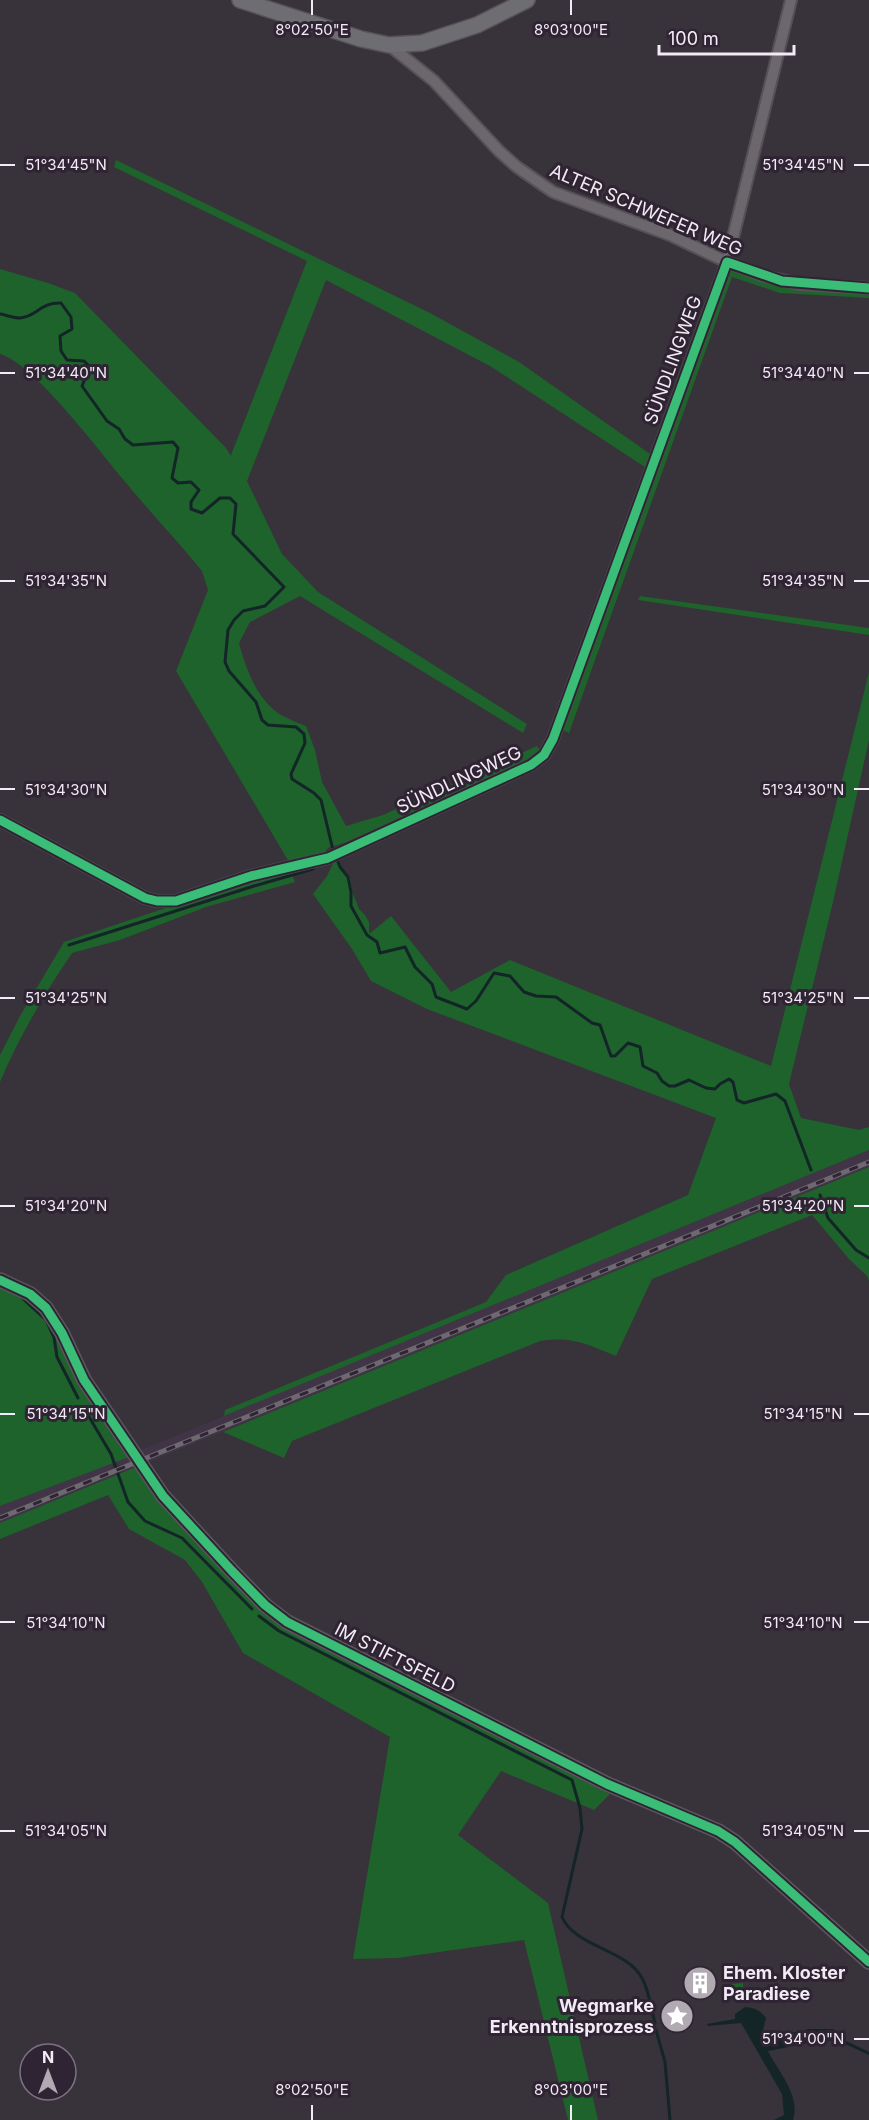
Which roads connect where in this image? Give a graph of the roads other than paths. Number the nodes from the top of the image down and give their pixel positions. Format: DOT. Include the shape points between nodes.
graph roads {
  1 [pos="240,0"];
  2 [pos="527,0"];
  3 [pos="791,0"];
  4 [pos="389,45"];
  5 [pos="727,262"];
  6 [pos="869,288"];
  7 [pos="0,820"];
  8 [pos="0,1280"];
  9 [pos="869,1962"];
  1 -- 4 [label="main road"];
  2 -- 4 [label="main road" via="455,33 422,43"];
  3 -- 5 [label="street, SÜNDLINGWEG"];
  4 -- 5 [label="street, ALTER SCHWEFER WEG" via="434,81 499,151 535,181"];
  5 -- 6 [label="street, ALTER SCHWEFER WEG" via="782,281"];
  5 -- 7 [label="street, SÜNDLINGWEG" via="549,747 538,760 328,858 251,876 176,901 157,901 134,893"];
  8 -- 9 [label="street, IM STIFTSFELD" via="30,1294 46,1308 84,1380 163,1496 265,1605 287,1622 607,1784 718,1831"];
}
